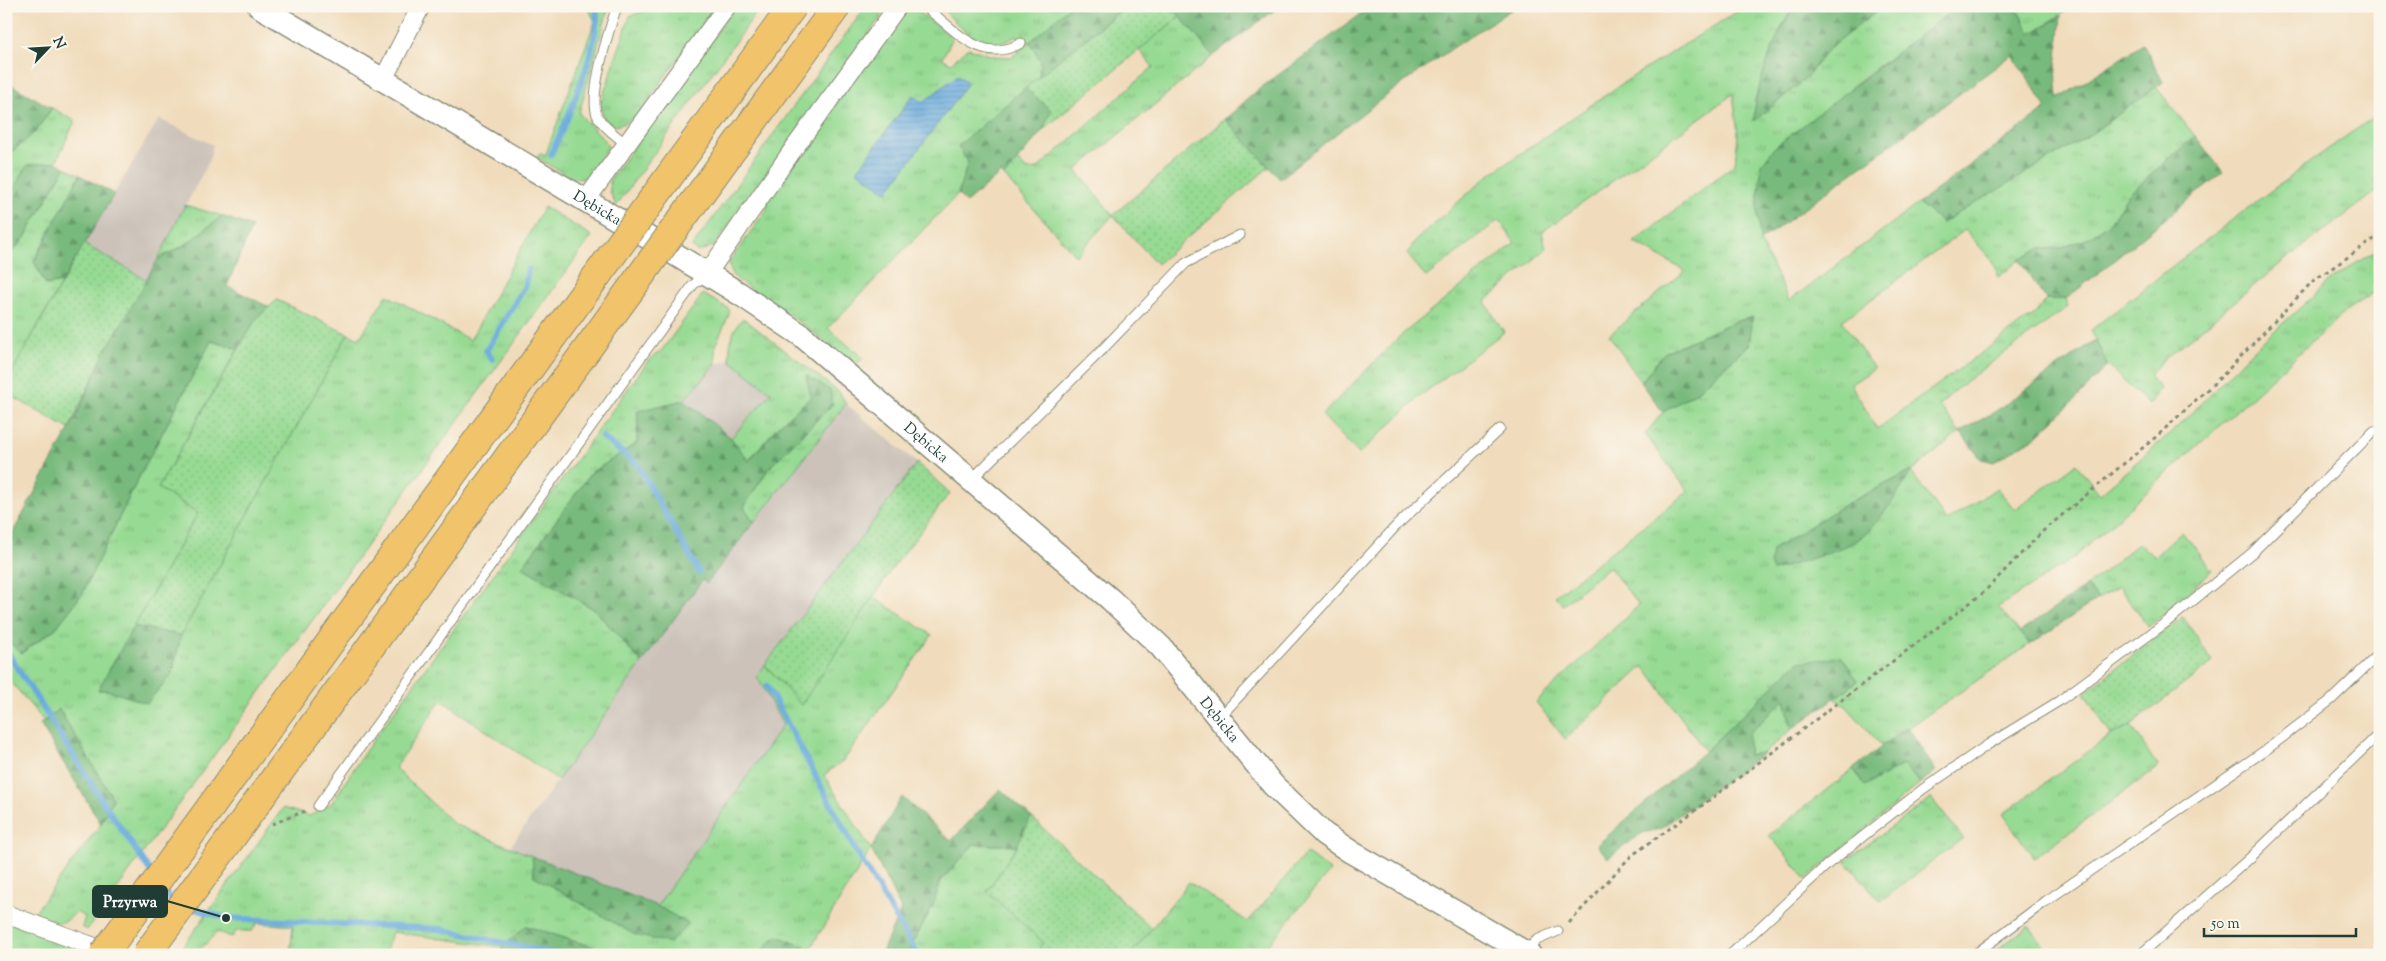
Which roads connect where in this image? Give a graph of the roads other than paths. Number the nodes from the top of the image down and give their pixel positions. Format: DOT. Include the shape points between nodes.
graph roads {
  1 [pos="259,6"];
  2 [pos="421,6"];
  3 [pos="618,6"];
  4 [pos="727,6"];
  5 [pos="793,6"];
  6 [pos="837,6"];
  7 [pos="898,6"];
  8 [pos="924,6"];
  9 [pos="1021,43"];
  10 [pos="383,80"];
  11 [pos="626,144"];
  12 [pos="586,200"];
  13 [pos="1240,235"];
  14 [pos="708,274"];
  15 [pos="1500,429"];
  16 [pos="2374,432"];
  17 [pos="971,480"];
  18 [pos="2380,653"];
  19 [pos="1220,717"];
  20 [pos="2380,734"];
  21 [pos="318,806"];
  22 [pos="6,914"];
  23 [pos="1558,931"];
  24 [pos="1527,953"];
  25 [pos="103,955"];
  26 [pos="117,955"];
  27 [pos="146,955"];
  28 [pos="1730,955"];
  29 [pos="1974,955"];
  30 [pos="2140,955"];
  1 -- 10 [label="street, Dębicka"];
  2 -- 10 [label="street"];
  3 -- 11 [label="lane" via="598,70 595,107 597,116"];
  4 -- 11 [label="street"];
  5 -- 25 [label="highway, bridge"];
  6 -- 27 [label="highway, bridge"];
  7 -- 14 [label="street" via="792,151"];
  8 -- 9 [label="lane" via="984,50 1001,52"];
  10 -- 12 [label="street, Dębicka"];
  11 -- 12 [label="street"];
  12 -- 14 [label="street, Dębicka"];
  13 -- 17 [label="lane" via="1186,263"];
  14 -- 17 [label="street, Dębicka" via="801,335"];
  14 -- 21 [label="lane" via="693,285"];
  15 -- 19 [label="lane" via="1397,525"];
  16 -- 28 [label="lane" via="2253,552 2176,615 2059,701 1923,789 1828,864"];
  17 -- 19 [label="street, Dębicka" via="1110,598 1161,647"];
  18 -- 29 [label="lane" via="2331,700 2270,747 2046,901"];
  19 -- 24 [label="street, Dębicka" via="1273,785 1324,834"];
  20 -- 30 [label="lane" via="2250,858"];
  22 -- 26 [label="street"];
  23 -- 24 [label="lane" via="1537,940"];
}
